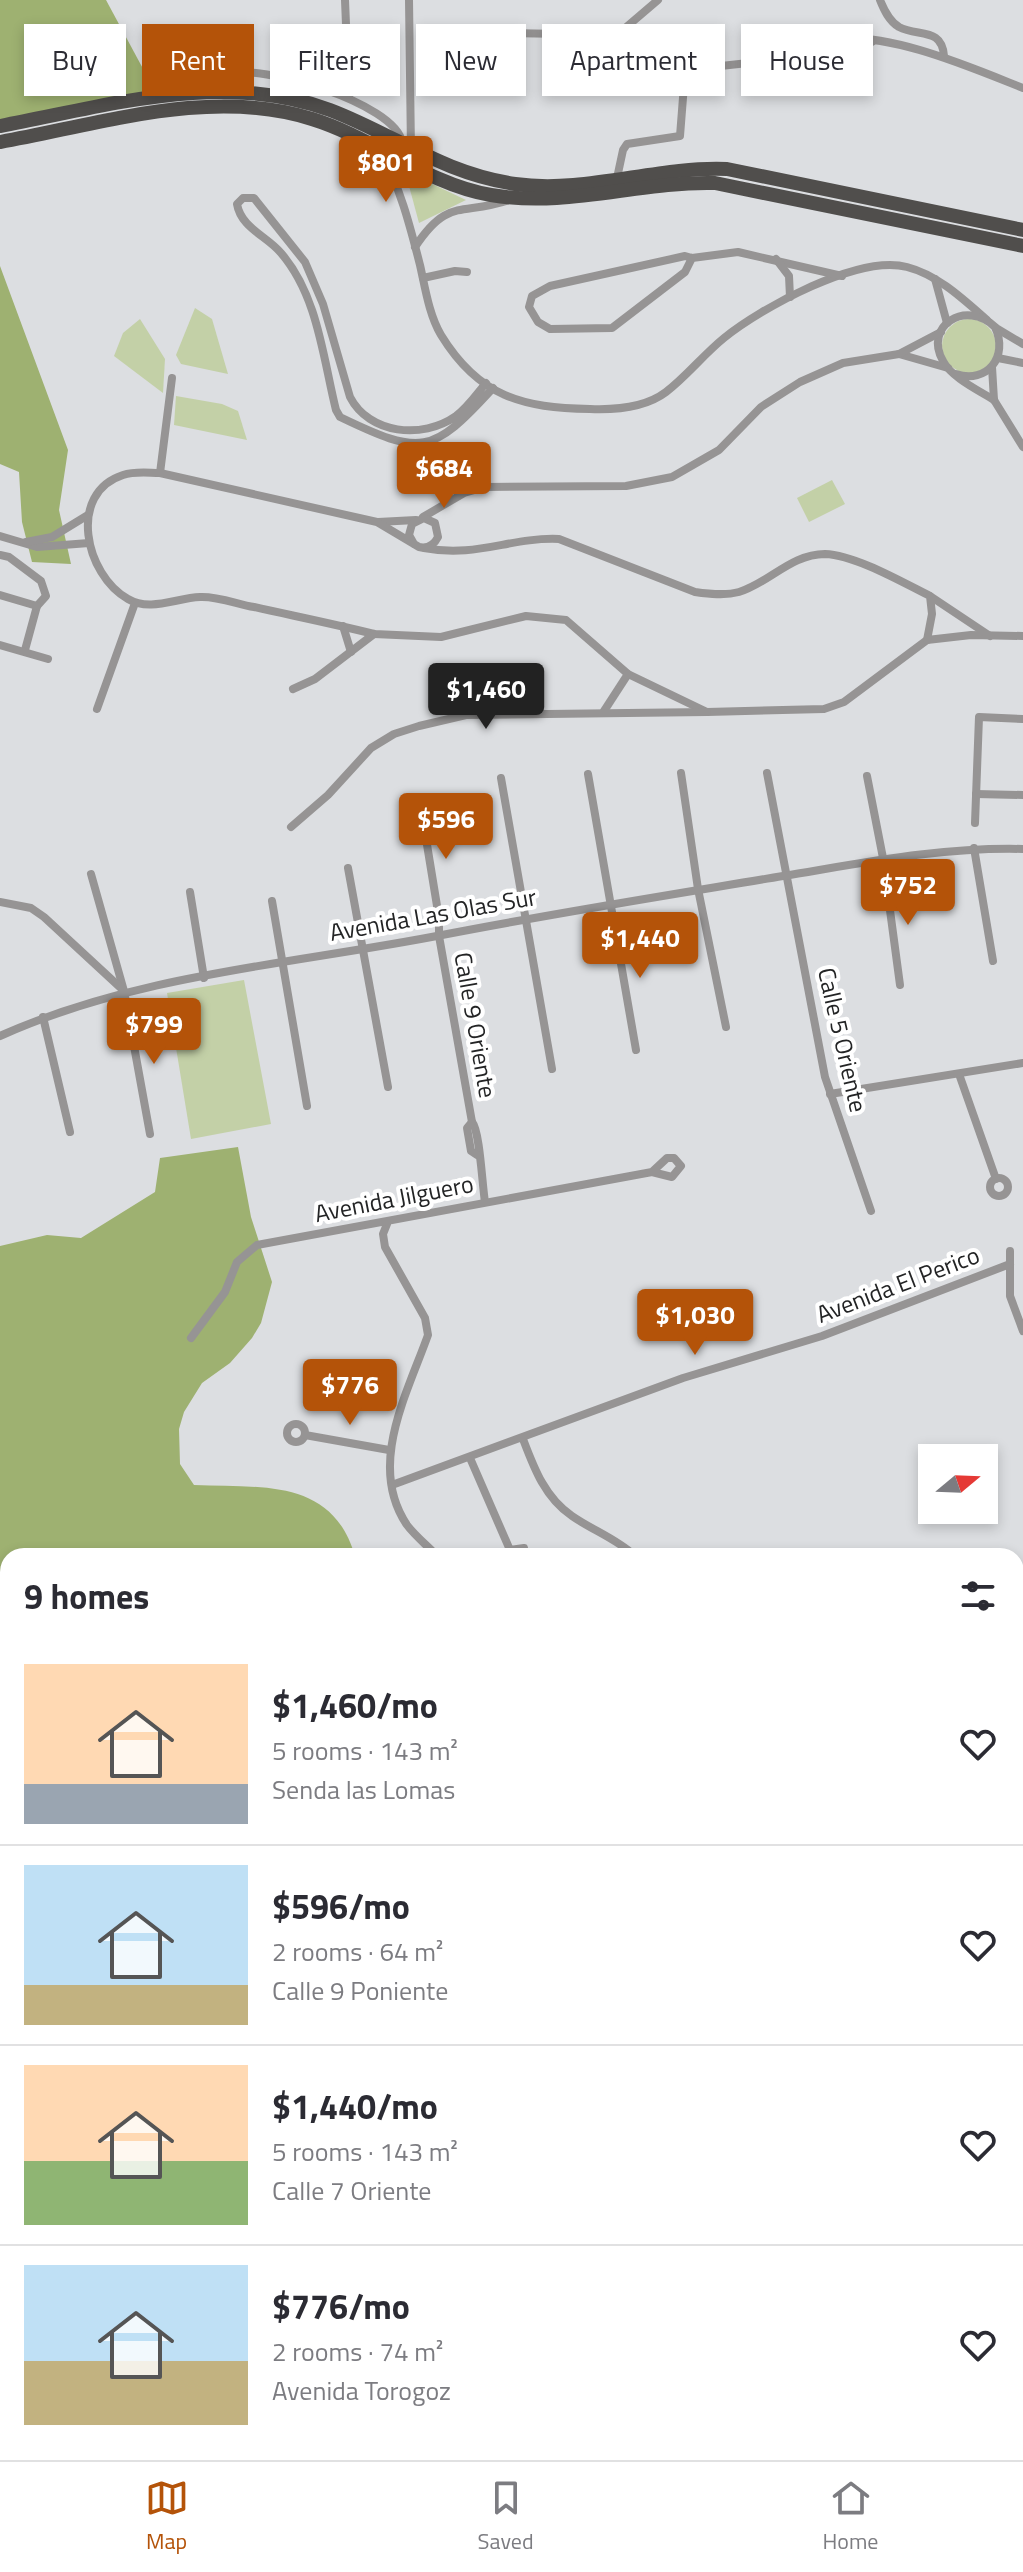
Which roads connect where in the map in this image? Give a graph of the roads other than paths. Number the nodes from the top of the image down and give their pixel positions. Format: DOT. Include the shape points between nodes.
graph roads {
  1 [pos="345,0"];
  2 [pos="409,0"];
  3 [pos="658,0"];
  4 [pos="880,0"];
  5 [pos="630,24"];
  6 [pos="873,42"];
  7 [pos="944,56"];
  8 [pos="254,76"];
  9 [pos="1023,88"];
  10 [pos="254,92"];
  11 [pos="171,96"];
  12 [pos="683,96"];
  13 [pos="349,98"];
  14 [pos="410,109"];
  15 [pos="389,120"];
  16 [pos="0,126"];
  17 [pos="0,142"];
  18 [pos="406,149"];
  19 [pos="380,150"];
  20 [pos="617,178"];
  21 [pos="515,197"];
  22 [pos="1023,230"];
  23 [pos="1023,246"];
  24 [pos="415,247"];
  25 [pos="692,258"];
  26 [pos="775,259"];
  27 [pos="467,272"];
  28 [pos="842,276"];
  29 [pos="423,278"];
  30 [pos="935,279"];
  31 [pos="790,297"];
  32 [pos="987,320"];
  33 [pos="947,323"];
  34 [pos="995,327"];
  35 [pos="941,332"];
  36 [pos="1023,344"];
  37 [pos="899,354"];
  38 [pos="998,358"];
  39 [pos="1023,363"];
  40 [pos="992,367"];
  41 [pos="952,371"];
  42 [pos="172,378"];
  43 [pos="489,386"];
  44 [pos="994,400"];
  45 [pos="1023,447"];
  46 [pos="160,473"];
  47 [pos="448,505"];
  48 [pos="88,515"];
  49 [pos="417,520"];
  50 [pos="377,522"];
  51 [pos="438,530"];
  52 [pos="0,536"];
  53 [pos="26,542"];
  54 [pos="89,543"];
  55 [pos="414,544"];
  56 [pos="424,548"];
  57 [pos="458,551"];
  58 [pos="0,555"];
  59 [pos="0,595"];
  60 [pos="930,596"];
  61 [pos="135,603"];
  62 [pos="37,606"];
  63 [pos="343,626"];
  64 [pos="374,634"];
  65 [pos="1023,636"];
  66 [pos="991,637"];
  67 [pos="927,640"];
  68 [pos="0,645"];
  69 [pos="25,650"];
  70 [pos="351,652"];
  71 [pos="48,659"];
  72 [pos="628,674"];
  73 [pos="293,689"];
  74 [pos="97,709"];
  75 [pos="604,711"];
  76 [pos="707,712"];
  77 [pos="1023,719"];
  78 [pos="681,773"];
  79 [pos="767,773"];
  80 [pos="588,774"];
  81 [pos="867,776"];
  82 [pos="501,778"];
  83 [pos="976,794"];
  84 [pos="1023,795"];
  85 [pos="421,808"];
  86 [pos="975,823"];
  87 [pos="291,827"];
  88 [pos="974,848"];
  89 [pos="1023,849"];
  90 [pos="883,858"];
  91 [pos="348,868"];
  92 [pos="91,874"];
  93 [pos="786,875"];
  94 [pos="698,889"];
  95 [pos="190,892"];
  96 [pos="272,901"];
  97 [pos="0,902"];
  98 [pos="609,903"];
  99 [pos="527,918"];
  100 [pos="439,936"];
  101 [pos="362,948"];
  102 [pos="993,961"];
  103 [pos="282,963"];
  104 [pos="204,978"];
  105 [pos="900,985"];
  106 [pos="124,991"];
  107 [pos="43,1017"];
  108 [pos="726,1027"];
  109 [pos="0,1036"];
  110 [pos="636,1050"];
  111 [pos="1023,1063"];
  112 [pos="552,1069"];
  113 [pos="959,1074"];
  114 [pos="388,1087"];
  115 [pos="830,1094"];
  116 [pos="307,1106"];
  117 [pos="70,1132"];
  118 [pos="150,1134"];
  119 [pos="652,1172"];
  120 [pos="996,1179"];
  121 [pos="485,1202"];
  122 [pos="871,1211"];
  123 [pos="387,1224"];
  124 [pos="1010,1251"];
  125 [pos="1010,1264"];
  126 [pos="1023,1331"];
  127 [pos="191,1338"];
  128 [pos="305,1435"];
  129 [pos="523,1439"];
  130 [pos="389,1450"];
  131 [pos="470,1458"];
  132 [pos="392,1485"];
  133 [pos="429,1548"];
  134 [pos="509,1548"];
  135 [pos="622,1548"];
  1 -- 13 [label="street"];
  2 -- 14 [label="street"];
  3 -- 5 [label="street"];
  4 -- 7 [label="street" via="899,27 936,36"];
  6 -- 7 [label="street"];
  7 -- 9 [label="street"];
  8 -- 13 [label="street" via="303,83"];
  10 -- 18 [label="highway" via="294,99 349,118"];
  11 -- 16 [label="highway"];
  12 -- 20 [label="street" via="680,136 627,144"];
  13 -- 15 [label="street"];
  14 -- 15 [label="street" via="402,119"];
  14 -- 18 [label="street"];
  15 -- 18 [label="street"];
  17 -- 19 [label="highway" via="156,113 234,105 313,119"];
  18 -- 20 [label="highway" via="465,173 523,185"];
  19 -- 21 [label="highway" via="457,185"];
  19 -- 24 [label="street" via="397,180"];
  20 -- 22 [label="highway" via="685,168 742,171"];
  21 -- 23 [label="highway" via="552,201 715,183"];
  21 -- 24 [label="street" via="466,207 432,221"];
  24 -- 29 [label="street"];
  25 -- 25 [label="street" via="650,262 550,286 532,296 529,307 550,329 612,328 685,272"];
  25 -- 26 [label="street" via="738,252"];
  26 -- 28 [label="street"];
  26 -- 31 [label="street" via="789,276"];
  27 -- 29 [label="street"];
  28 -- 30 [label="street" via="902,265"];
  28 -- 31 [label="street"];
  29 -- 43 [label="street" via="441,335"];
  30 -- 32 [label="street"];
  30 -- 33 [label="street"];
  31 -- 43 [label="street" via="724,338 664,393 646,402 608,410 548,409 506,397"];
  32 -- 33 [label="street" via="967,314"];
  32 -- 34 [label="street"];
  33 -- 35 [label="street"];
  34 -- 36 [label="street"];
  34 -- 38 [label="street" via="1000,337"];
  35 -- 37 [label="street"];
  35 -- 41 [label="street" via="939,351"];
  37 -- 41 [label="street"];
  37 -- 47 [label="street" via="843,363 800,382 761,407 719,450 672,477 626,486 485,487"];
  38 -- 39 [label="street"];
  38 -- 40 [label="street"];
  40 -- 41 [label="street" via="975,376"];
  40 -- 44 [label="street"];
  41 -- 44 [label="street"];
  42 -- 46 [label="street"];
  43 -- 43 [label="street" via="453,419 427,428 396,431 357,410 305,262 254,198 237,204 243,220 283,255 296,277 312,311 340,417 393,442 428,441 459,426"];
  44 -- 45 [label="street"];
  46 -- 48 [label="street" via="110,481 98,492"];
  46 -- 50 [label="street"];
  47 -- 49 [label="street"];
  47 -- 51 [label="street"];
  48 -- 53 [label="street" via="52,537"];
  48 -- 54 [label="street"];
  49 -- 50 [label="street"];
  49 -- 51 [label="street" via="430,519"];
  49 -- 55 [label="street" via="409,529"];
  50 -- 55 [label="street"];
  51 -- 56 [label="street" via="433,545"];
  51 -- 57 [label="street"];
  52 -- 53 [label="street"];
  53 -- 54 [label="street" via="51,547"];
  54 -- 61 [label="street" via="100,571"];
  55 -- 56 [label="street"];
  56 -- 57 [label="street"];
  57 -- 60 [label="street" via="559,539 695,592 717,595 739,592 789,564 824,554"];
  58 -- 62 [label="street" via="41,581 46,596"];
  59 -- 62 [label="street"];
  60 -- 66 [label="street"];
  60 -- 67 [label="street"];
  61 -- 63 [label="street" via="204,597"];
  61 -- 74 [label="street"];
  62 -- 69 [label="street"];
  63 -- 64 [label="street"];
  63 -- 70 [label="street"];
  64 -- 70 [label="street"];
  64 -- 72 [label="street" via="441,637 545,615 566,620"];
  65 -- 66 [label="street"];
  66 -- 67 [label="street"];
  67 -- 76 [label="street" via="844,702 824,709"];
  68 -- 69 [label="street"];
  69 -- 71 [label="street"];
  70 -- 73 [label="street"];
  72 -- 75 [label="street"];
  72 -- 76 [label="street"];
  75 -- 76 [label="street"];
  75 -- 87 [label="street" via="466,715 394,734 371,748"];
  77 -- 83 [label="street" via="979,717"];
  78 -- 94 [label="street"];
  79 -- 93 [label="street, Calle 5 Oriente"];
  80 -- 98 [label="street"];
  81 -- 90 [label="street"];
  82 -- 99 [label="street"];
  83 -- 84 [label="street"];
  83 -- 86 [label="street"];
  85 -- 100 [label="street, Calle 9 Oriente"];
  88 -- 89 [label="street, Avenida Las Olas Sur"];
  88 -- 90 [label="street, Avenida Las Olas Sur"];
  88 -- 102 [label="street"];
  90 -- 93 [label="street, Avenida Las Olas Sur"];
  90 -- 105 [label="street"];
  91 -- 101 [label="street"];
  92 -- 106 [label="street"];
  93 -- 94 [label="street, Avenida Las Olas Sur"];
  93 -- 115 [label="street, Calle 5 Oriente"];
  94 -- 98 [label="street, Avenida Las Olas Sur"];
  94 -- 108 [label="street"];
  95 -- 104 [label="street"];
  96 -- 103 [label="street"];
  97 -- 106 [label="street" via="31,908 44,917"];
  98 -- 99 [label="street, Avenida Las Olas Sur"];
  98 -- 110 [label="street"];
  99 -- 100 [label="street, Avenida Las Olas Sur"];
  99 -- 112 [label="street"];
  100 -- 101 [label="street, Avenida Las Olas Sur"];
  100 -- 121 [label="street, Calle 9 Oriente" via="472,1122 467,1128"];
  101 -- 103 [label="street, Avenida Las Olas Sur"];
  101 -- 114 [label="street"];
  103 -- 104 [label="street, Avenida Las Olas Sur"];
  103 -- 116 [label="street"];
  104 -- 106 [label="street, Avenida Las Olas Sur"];
  106 -- 107 [label="street, Avenida Las Olas Sur"];
  106 -- 118 [label="street"];
  107 -- 109 [label="street, Avenida Las Olas Sur"];
  107 -- 117 [label="street"];
  111 -- 113 [label="street"];
  113 -- 115 [label="street"];
  113 -- 120 [label="street"];
  115 -- 122 [label="street, Calle 5 Oriente"];
  119 -- 121 [label="street, Avenida Jilguero"];
  121 -- 123 [label="street, Avenida Jilguero"];
  123 -- 127 [label="street, Avenida Jilguero" via="257,1245 237,1262 225,1292"];
  123 -- 130 [label="street" via="385,1247 425,1318 428,1335"];
  124 -- 125 [label="street"];
  125 -- 126 [label="street" via="1010,1296"];
  125 -- 129 [label="street, Avenida El Perico" via="822,1336 683,1378"];
  128 -- 130 [label="street"];
  129 -- 131 [label="street, Avenida El Perico"];
  129 -- 135 [label="street" via="538,1479 551,1496 570,1515"];
  130 -- 132 [label="street"];
  131 -- 132 [label="street, Avenida El Perico"];
  131 -- 134 [label="street"];
  132 -- 133 [label="street" via="408,1526"];
}
